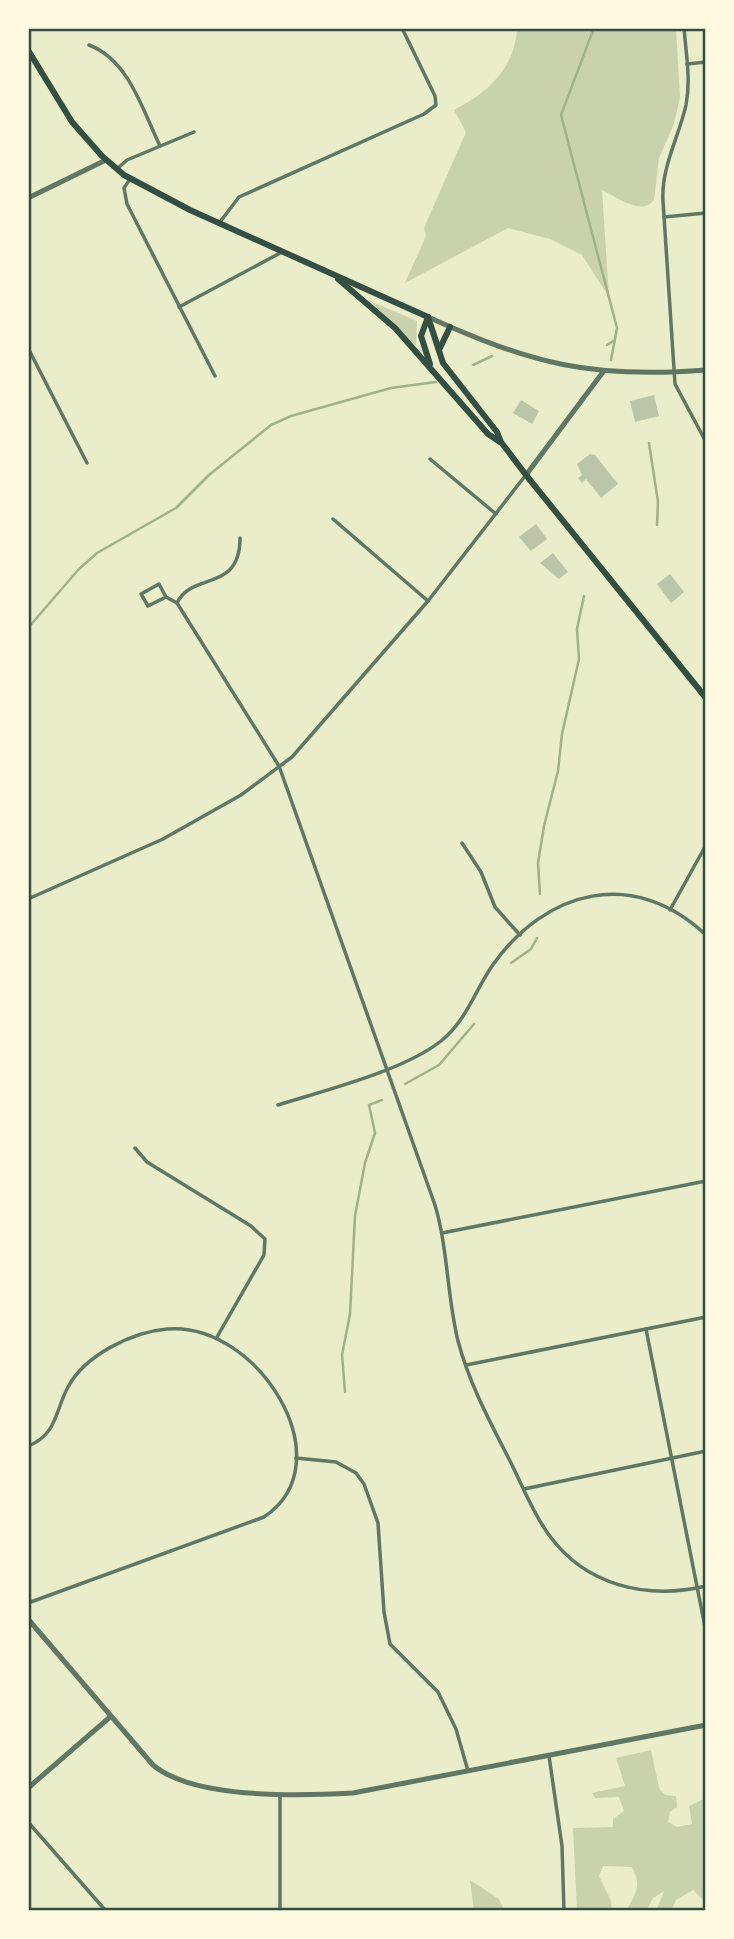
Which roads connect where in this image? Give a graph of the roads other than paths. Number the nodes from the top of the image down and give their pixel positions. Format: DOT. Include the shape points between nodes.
graph roads {
  1 [pos="402,28"];
  2 [pos="684,28"];
  3 [pos="89,45"];
  4 [pos="28,50"];
  5 [pos="706,62"];
  6 [pos="687,64"];
  7 [pos="194,132"];
  8 [pos="160,146"];
  9 [pos="106,160"];
  10 [pos="117,170"];
  11 [pos="130,178"];
  12 [pos="28,198"];
  13 [pos="706,213"];
  14 [pos="664,217"];
  15 [pos="220,222"];
  16 [pos="283,251"];
  17 [pos="328,272"];
  18 [pos="179,307"];
  19 [pos="428,317"];
  20 [pos="450,327"];
  21 [pos="28,348"];
  22 [pos="439,350"];
  23 [pos="430,366"];
  24 [pos="706,370"];
  25 [pos="603,372"];
  26 [pos="675,372"];
  27 [pos="215,376"];
  28 [pos="501,442"];
  29 [pos="706,442"];
  30 [pos="430,459"];
  31 [pos="87,463"];
  32 [pos="526,475"];
  33 [pos="496,514"];
  34 [pos="333,519"];
  35 [pos="240,538"];
  36 [pos="166,597"];
  37 [pos="428,601"];
  38 [pos="177,603"];
  39 [pos="706,698"];
  40 [pos="279,766"];
  41 [pos="462,843"];
  42 [pos="706,845"];
  43 [pos="28,899"];
  44 [pos="670,909"];
  45 [pos="520,935"];
  46 [pos="706,936"];
  47 [pos="386,1068"];
  48 [pos="278,1105"];
  49 [pos="135,1148"];
  50 [pos="706,1181"];
  51 [pos="442,1233"];
  52 [pos="706,1317"];
  53 [pos="646,1329"];
  54 [pos="217,1337"];
  55 [pos="466,1365"];
  56 [pos="28,1446"];
  57 [pos="706,1451"];
  58 [pos="296,1458"];
  59 [pos="671,1458"];
  60 [pos="524,1489"];
  61 [pos="706,1586"];
  62 [pos="697,1588"];
  63 [pos="28,1603"];
  64 [pos="28,1619"];
  65 [pos="706,1632"];
  66 [pos="110,1717"];
  67 [pos="706,1725"];
  68 [pos="549,1756"];
  69 [pos="469,1772"];
  70 [pos="28,1788"];
  71 [pos="281,1793"];
  72 [pos="28,1822"];
  73 [pos="106,1911"];
  74 [pos="280,1911"];
  75 [pos="564,1911"];
  1 -- 15 [label="street" via="436,105 239,197"];
  2 -- 6 [label="street"];
  3 -- 8 [label="street" via="121,68"];
  4 -- 9 [label="main road" via="56,101"];
  5 -- 6 [label="street"];
  6 -- 14 [label="street" via="686,103 664,177"];
  7 -- 8 [label="street"];
  8 -- 10 [label="street" via="127,160"];
  9 -- 10 [label="main road"];
  9 -- 12 [label="street"];
  10 -- 11 [label="main road"];
  11 -- 15 [label="main road"];
  11 -- 18 [label="street" via="124,188 127,204"];
  13 -- 14 [label="street"];
  14 -- 26 [label="street"];
  15 -- 16 [label="main road"];
  16 -- 17 [label="main road"];
  16 -- 18 [label="street"];
  17 -- 19 [label="main road"];
  17 -- 23 [label="main road" via="389,322"];
  18 -- 27 [label="street"];
  19 -- 20 [label="street"];
  19 -- 22 [label="main road"];
  19 -- 23 [label="main road" via="421,336"];
  20 -- 22 [label="main road"];
  20 -- 25 [label="street" via="531,358"];
  21 -- 31 [label="street"];
  22 -- 28 [label="main road" via="446,368"];
  23 -- 28 [label="main road" via="488,434"];
  24 -- 26 [label="street"];
  25 -- 26 [label="street"];
  25 -- 32 [label="street"];
  26 -- 29 [label="street" via="677,389"];
  28 -- 32 [label="main road"];
  30 -- 33 [label="street"];
  32 -- 33 [label="street"];
  32 -- 39 [label="main road"];
  33 -- 37 [label="street"];
  34 -- 37 [label="street"];
  35 -- 38 [label="street" via="240,555 231,569 185,593"];
  36 -- 36 [label="street" via="148,606 142,594 159,584"];
  36 -- 38 [label="street"];
  37 -- 40 [label="street" via="313,734"];
  38 -- 40 [label="street"];
  40 -- 43 [label="street" via="233,801 163,839"];
  40 -- 47 [label="street"];
  41 -- 45 [label="street" via="481,872 495,907"];
  42 -- 44 [label="street"];
  44 -- 45 [label="street" via="636,895 586,896 554,907"];
  44 -- 46 [label="street"];
  45 -- 47 [label="street" via="491,967 452,1032 422,1054"];
  47 -- 48 [label="street"];
  47 -- 51 [label="street"];
  49 -- 54 [label="street" via="147,1162 265,1239 264,1255"];
  50 -- 51 [label="street"];
  51 -- 55 [label="street"];
  52 -- 53 [label="street"];
  53 -- 55 [label="street"];
  53 -- 59 [label="street"];
  54 -- 56 [label="street" via="196,1330 167,1329 107,1350 70,1383 55,1425"];
  54 -- 58 [label="street" via="248,1357 270,1383 293,1432"];
  55 -- 60 [label="street"];
  57 -- 59 [label="street"];
  58 -- 63 [label="street" via="286,1495 264,1517"];
  58 -- 69 [label="street" via="336,1462 356,1473 364,1484 378,1523 390,1644 438,1692"];
  59 -- 60 [label="street"];
  59 -- 62 [label="street"];
  60 -- 62 [label="street" via="549,1535 583,1569 646,1592"];
  61 -- 62 [label="street"];
  62 -- 65 [label="street"];
  64 -- 66 [label="street"];
  66 -- 70 [label="street"];
  66 -- 71 [label="street" via="153,1765 178,1781"];
  67 -- 68 [label="street"];
  68 -- 69 [label="street"];
  68 -- 75 [label="street" via="562,1846"];
  69 -- 71 [label="street" via="353,1793"];
  71 -- 74 [label="street"];
  72 -- 73 [label="street"];
}
